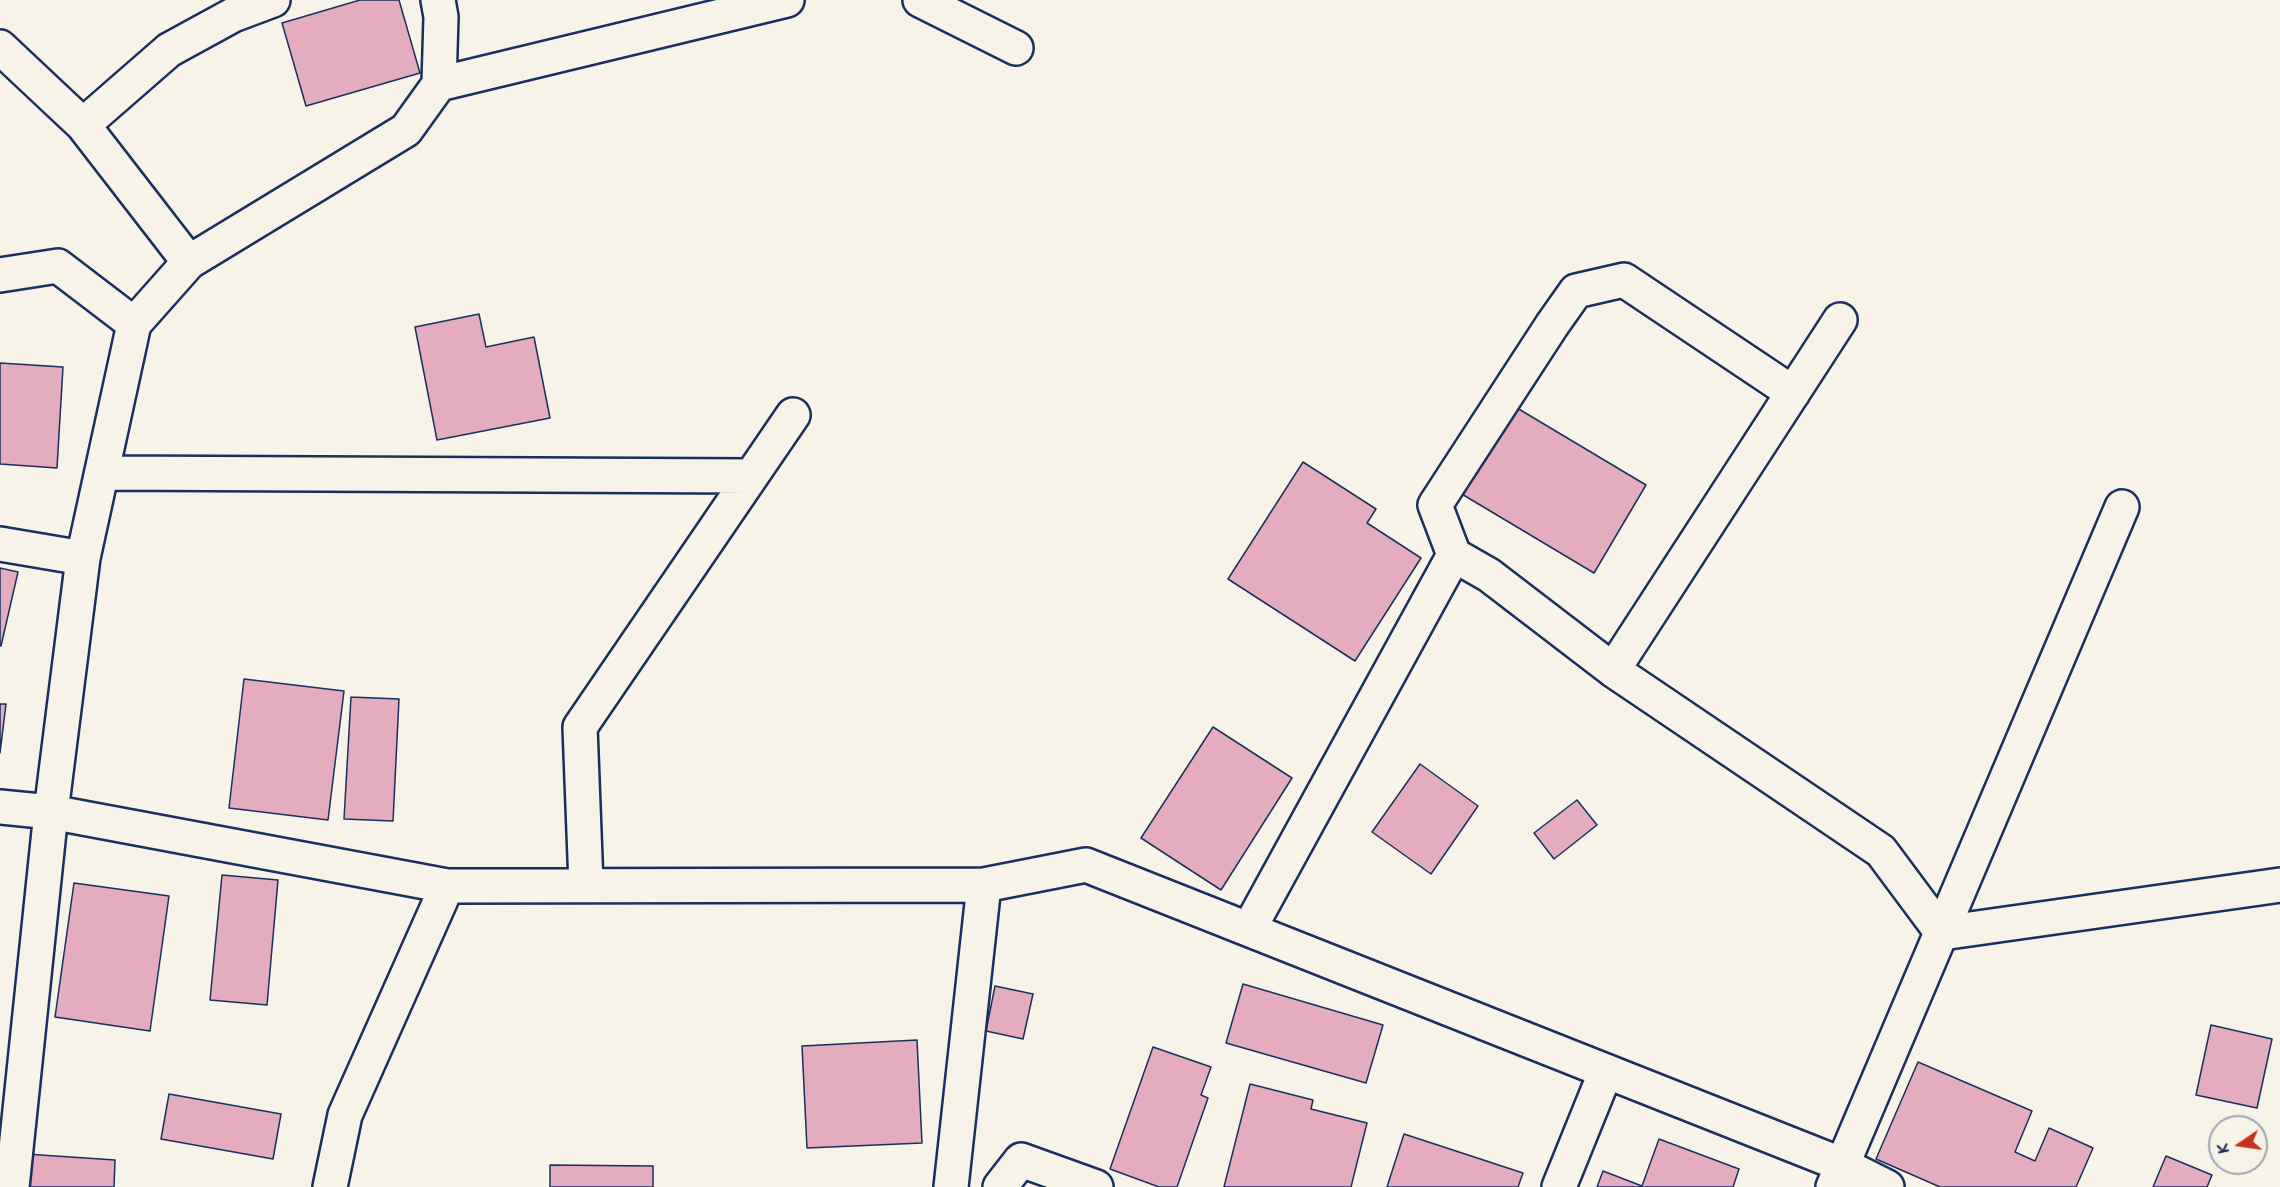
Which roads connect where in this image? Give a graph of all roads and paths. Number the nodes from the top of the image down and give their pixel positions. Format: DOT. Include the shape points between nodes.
graph roads {
  1 [pos="273,0"];
  2 [pos="438,0"];
  3 [pos="787,0"];
  4 [pos="921,0"];
  5 [pos="0,47"];
  6 [pos="1016,48"];
  7 [pos="439,84"];
  8 [pos="83,125"];
  9 [pos="189,262"];
  10 [pos="0,275"];
  11 [pos="1840,320"];
  12 [pos="134,324"];
  13 [pos="1793,393"];
  14 [pos="793,415"];
  15 [pos="103,473"];
  16 [pos="751,476"];
  17 [pos="2122,507"];
  18 [pos="0,544"];
  19 [pos="1454,555"];
  20 [pos="83,558"];
  21 [pos="1613,669"];
  22 [pos="0,807"];
  23 [pos="51,812"];
  24 [pos="586,885"];
  25 [pos="984,885"];
  26 [pos="2280,885"];
  27 [pos="447,886"];
  28 [pos="1249,929"];
  29 [pos="1942,933"];
  30 [pos="1606,1071"];
  31 [pos="1838,1176"];
  32 [pos="12,1187"];
  33 [pos="330,1187"];
  34 [pos="951,1187"];
  35 [pos="1000,1187"];
  36 [pos="1096,1187"];
  37 [pos="1559,1187"];
  38 [pos="1887,1187"];
  1 -- 8 [label="street" via="233,15 169,50"];
  2 -- 7 [label="street"];
  3 -- 7 [label="street"];
  4 -- 6 [label="street"];
  5 -- 8 [label="street"];
  7 -- 9 [label="street" via="406,130"];
  8 -- 9 [label="street"];
  9 -- 12 [label="street"];
  10 -- 12 [label="street" via="58,266"];
  11 -- 13 [label="street"];
  12 -- 15 [label="street"];
  13 -- 19 [label="street" via="1624,280 1576,291 1435,505"];
  13 -- 21 [label="street"];
  14 -- 16 [label="street"];
  15 -- 16 [label="street"];
  15 -- 20 [label="street"];
  16 -- 24 [label="street" via="580,727"];
  17 -- 29 [label="street"];
  18 -- 20 [label="street"];
  19 -- 21 [label="street" via="1488,575"];
  19 -- 28 [label="street"];
  20 -- 23 [label="street"];
  21 -- 29 [label="street" via="1881,851"];
  22 -- 23 [label="street"];
  23 -- 27 [label="street"];
  23 -- 32 [label="street"];
  24 -- 25 [label="street"];
  24 -- 27 [label="street"];
  25 -- 28 [label="street" via="1086,865"];
  25 -- 34 [label="street"];
  26 -- 29 [label="street"];
  27 -- 33 [label="street" via="345,1114"];
  28 -- 30 [label="street"];
  29 -- 31 [label="street"];
  30 -- 31 [label="street"];
  30 -- 37 [label="street"];
  31 -- 38 [label="street"];
  35 -- 36 [label="street" via="1021,1161"];
}
